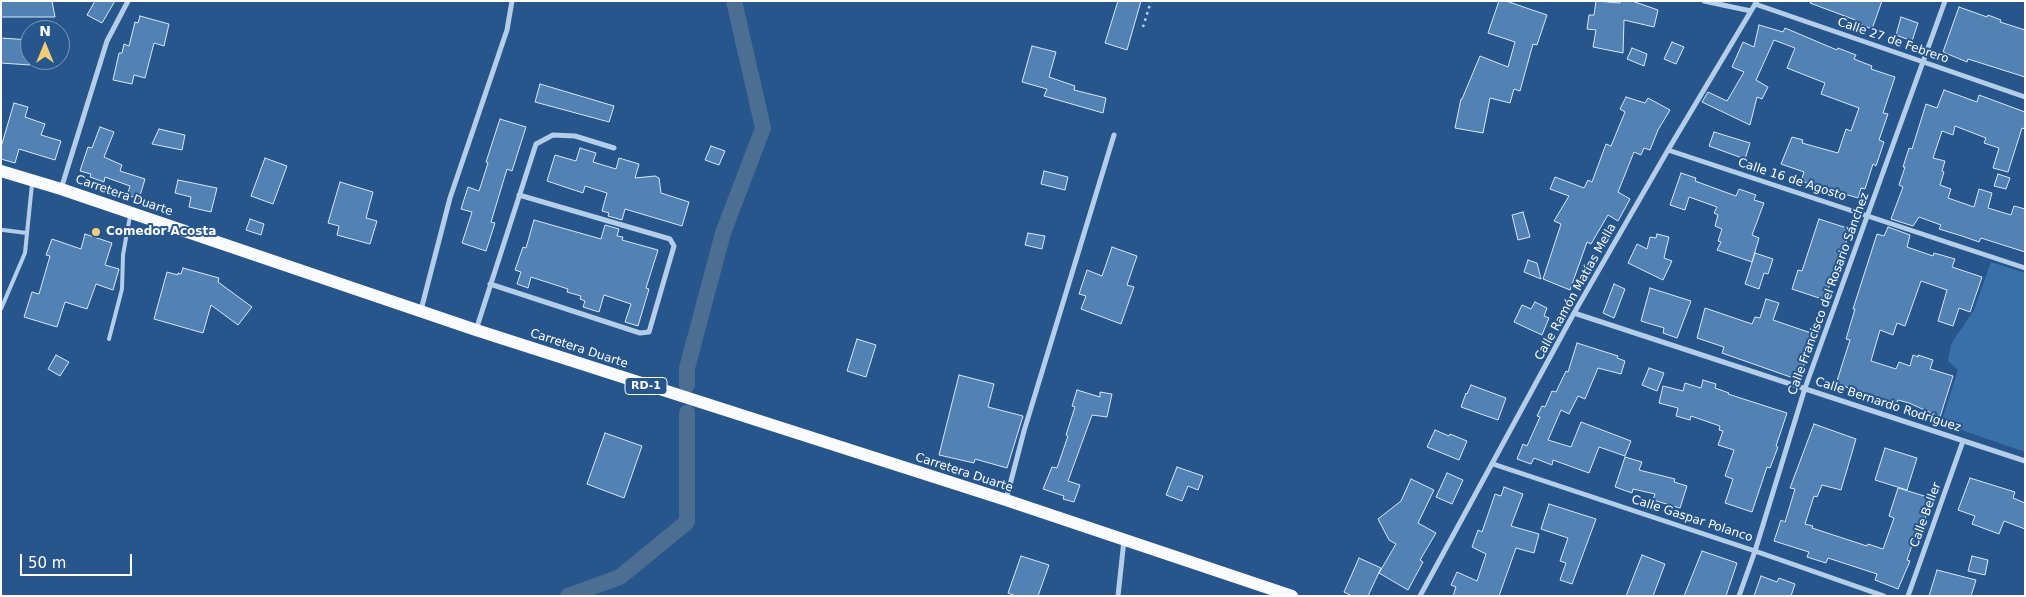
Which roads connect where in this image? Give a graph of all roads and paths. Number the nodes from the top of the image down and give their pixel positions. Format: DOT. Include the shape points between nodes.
graph roads {
  1 [pos="128,1"];
  2 [pos="512,1"];
  3 [pos="1151,1"];
  4 [pos="1704,1"];
  5 [pos="1945,1"];
  6 [pos="1756,2"];
  7 [pos="1751,11"];
  8 [pos="1143,28"];
  9 [pos="1924,62"];
  10 [pos="2025,97"];
  11 [pos="1114,135"];
  12 [pos="614,148"];
  13 [pos="1668,150"];
  14 [pos="1,171"];
  15 [pos="32,180"];
  16 [pos="61,189"];
  17 [pos="519,195"];
  18 [pos="130,213"];
  19 [pos="1868,216"];
  20 [pos="3,230"];
  21 [pos="27,233"];
  22 [pos="2025,268"];
  23 [pos="490,284"];
  24 [pos="1,309"];
  25 [pos="420,312"];
  26 [pos="1574,313"];
  27 [pos="476,330"];
  28 [pos="108,339"];
  29 [pos="1805,388"];
  30 [pos="1963,441"];
  31 [pos="2025,461"];
  32 [pos="1493,464"];
  33 [pos="1006,500"];
  34 [pos="1124,540"];
  35 [pos="1755,551"];
  36 [pos="1118,596"];
  37 [pos="1292,596"];
  38 [pos="1420,596"];
  39 [pos="1739,596"];
  40 [pos="1884,596"];
  41 [pos="1908,596"];
  1 -- 16 [label="street" via="107,41"];
  2 -- 25 [label="street" via="507,30 450,198"];
  3 -- 8 [label="path"];
  4 -- 7 [label="street"];
  5 -- 9 [label="street, Calle Francisco del Rosario Sánchez"];
  6 -- 7 [label="street, Calle Ramón Matías Mella"];
  6 -- 9 [label="street, Calle 27 de Febrero"];
  7 -- 13 [label="street, Calle Ramón Matías Mella"];
  9 -- 10 [label="street, Calle 27 de Febrero"];
  9 -- 19 [label="street, Calle Francisco del Rosario Sánchez"];
  11 -- 33 [label="street"];
  12 -- 17 [label="street" via="575,136 553,134 536,144"];
  13 -- 19 [label="street, Calle 16 de Agosto"];
  13 -- 26 [label="street, Calle Ramón Matías Mella"];
  14 -- 15 [label="main road, Carretera Duarte / RD-1"];
  15 -- 16 [label="main road, Carretera Duarte / RD-1"];
  15 -- 21 [label="lane"];
  16 -- 18 [label="main road, Carretera Duarte / RD-1"];
  17 -- 23 [label="street"];
  17 -- 23 [label="street" via="670,239 674,246 649,332 640,333"];
  18 -- 25 [label="main road, Carretera Duarte / RD-1"];
  18 -- 28 [label="lane" via="122,255 122,289"];
  19 -- 22 [label="street, Calle 16 de Agosto"];
  19 -- 29 [label="street, Calle Francisco del Rosario Sánchez"];
  20 -- 21 [label="lane"];
  21 -- 24 [label="lane" via="25,253"];
  23 -- 27 [label="street"];
  25 -- 27 [label="main road, Carretera Duarte / RD-1"];
  26 -- 29 [label="street, Calle Bernardo Rodríguez"];
  26 -- 32 [label="street, Calle Ramón Matías Mella"];
  27 -- 33 [label="main road, Carretera Duarte / RD-1"];
  29 -- 30 [label="street, Calle Bernardo Rodríguez"];
  29 -- 35 [label="street, Calle Francisco del Rosario Sánchez"];
  30 -- 31 [label="street, Calle Bernardo Rodríguez"];
  30 -- 41 [label="street, Calle Beller"];
  32 -- 35 [label="street, Calle Gaspar Polanco"];
  32 -- 38 [label="street, Calle Ramón Matías Mella"];
  33 -- 34 [label="main road, Carretera Duarte / RD-1"];
  34 -- 36 [label="street"];
  34 -- 37 [label="main road, Carretera Duarte / RD-1"];
  35 -- 39 [label="street, Calle Francisco del Rosario Sánchez"];
  35 -- 40 [label="street, Calle Gaspar Polanco"];
}
